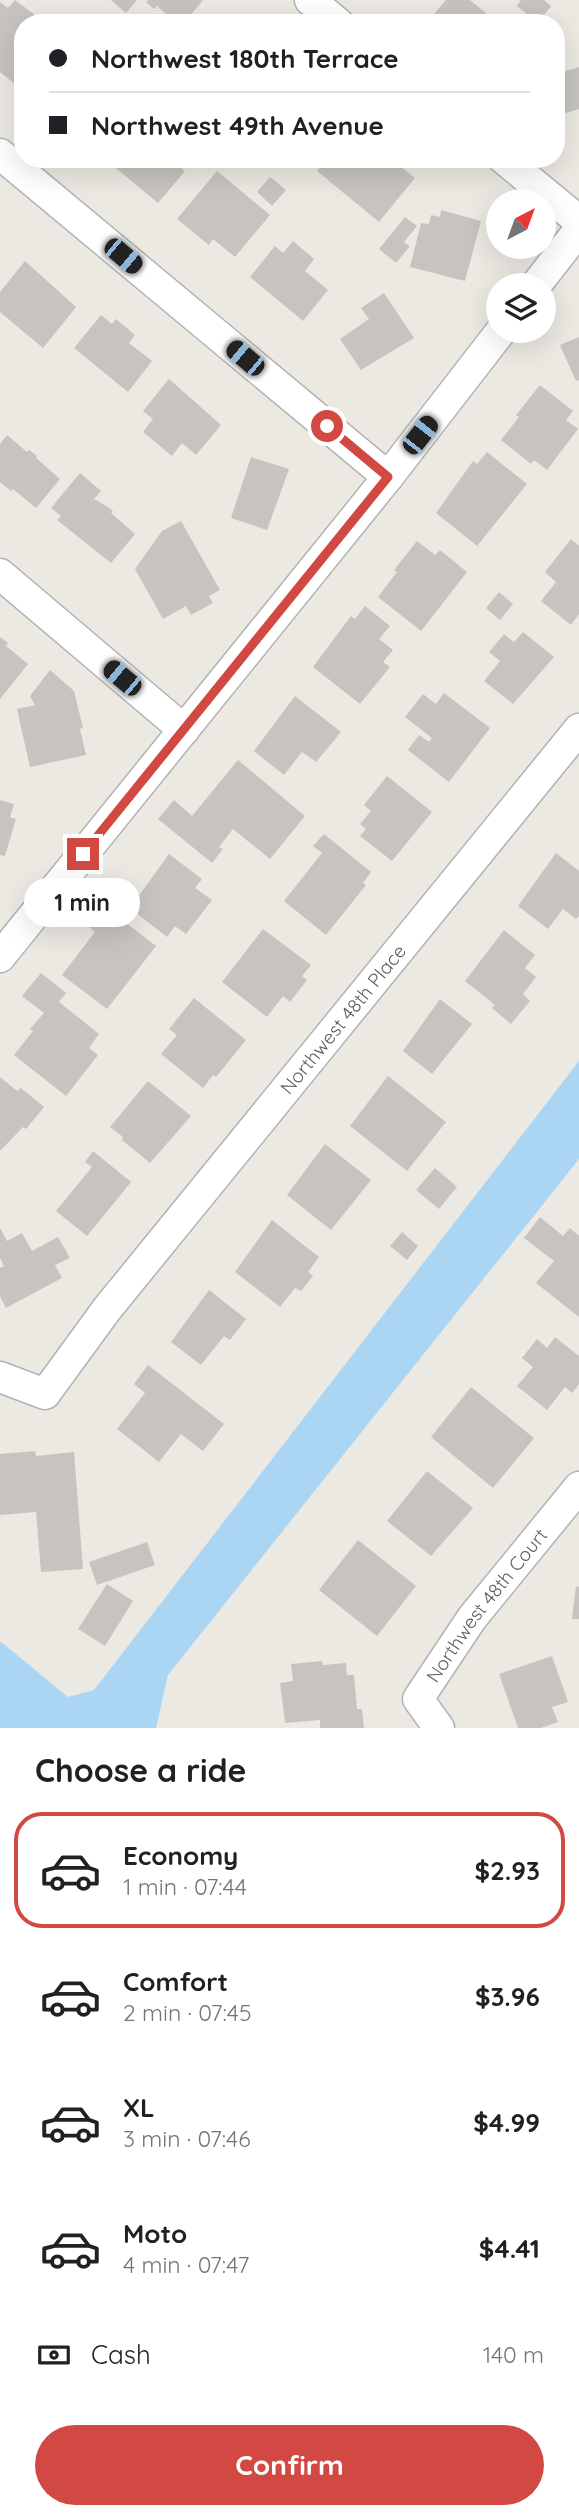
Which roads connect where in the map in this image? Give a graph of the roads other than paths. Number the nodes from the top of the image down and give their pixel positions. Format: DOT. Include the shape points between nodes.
graph roads {
  1 [pos="310,0"];
  2 [pos="327,14"];
  3 [pos="0,154"];
  4 [pos="14,166"];
  5 [pos="17,168"];
  6 [pos="515,168"];
  7 [pos="579,221"];
  8 [pos="579,230"];
  9 [pos="545,273"];
  10 [pos="492,343"];
  11 [pos="388,477"];
  12 [pos="0,574"];
  13 [pos="579,729"];
  14 [pos="184,730"];
  15 [pos="0,957"];
  16 [pos="0,1377"];
  17 [pos="579,1487"];
  18 [pos="439,1728"];
  1 -- 2 [label="street"];
  3 -- 4 [label="street"];
  5 -- 11 [label="street"];
  6 -- 7 [label="street"];
  8 -- 9 [label="street"];
  10 -- 11 [label="street"];
  11 -- 14 [label="street"];
  12 -- 14 [label="street"];
  13 -- 16 [label="street, Northwest 48th Place" via="107,1309 45,1394"];
  14 -- 15 [label="street"];
  17 -- 18 [label="street, Northwest 48th Court" via="472,1618 418,1699"];
}
